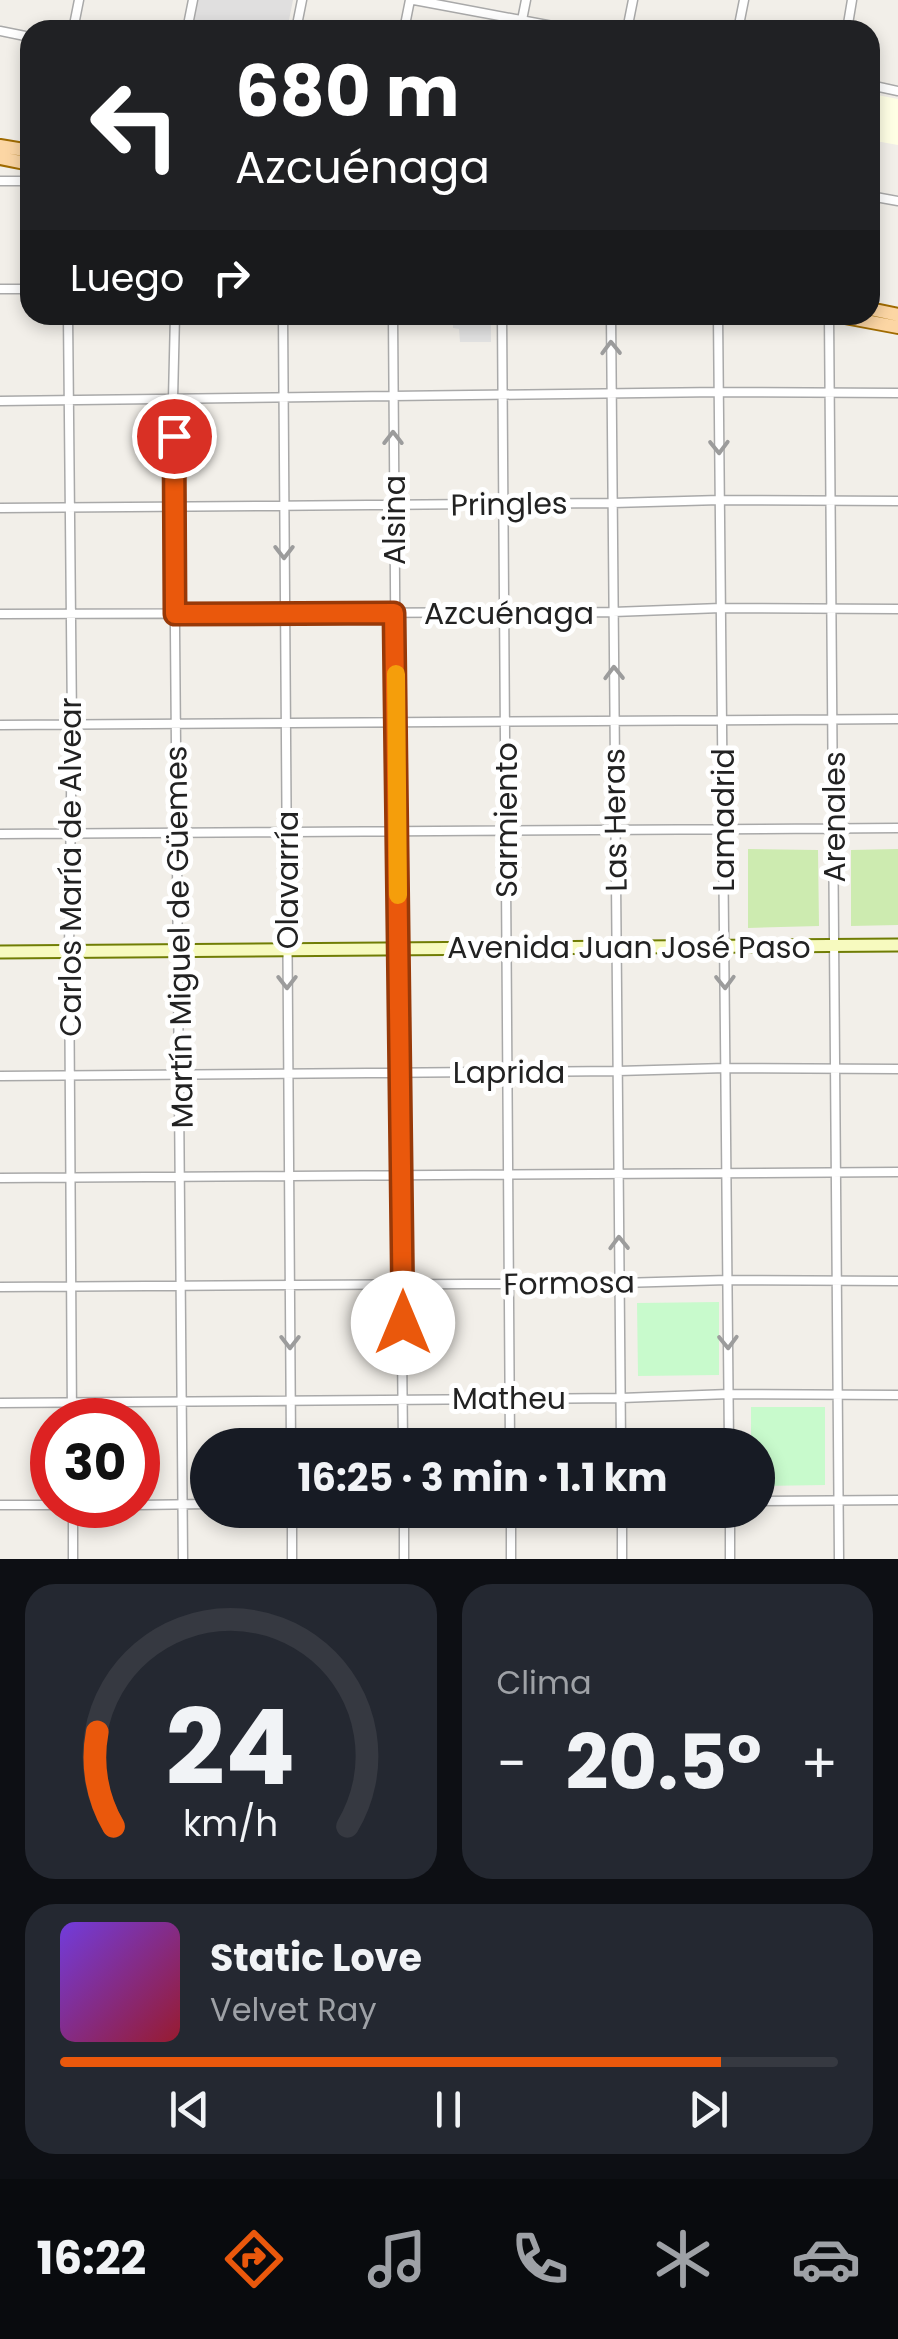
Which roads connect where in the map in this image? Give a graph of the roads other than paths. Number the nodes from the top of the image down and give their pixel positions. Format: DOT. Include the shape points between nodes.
graph roads {
  1 [pos="412,0"];
  2 [pos="499,20"];
  3 [pos="68,325"];
  4 [pos="176,325"];
  5 [pos="284,325"];
  6 [pos="393,325"];
  7 [pos="502,325"];
  8 [pos="611,325"];
  9 [pos="718,325"];
  10 [pos="832,325"];
  11 [pos="719,392"];
  12 [pos="898,393"];
  13 [pos="612,394"];
  14 [pos="829,394"];
  15 [pos="393,396"];
  16 [pos="502,396"];
  17 [pos="283,398"];
  18 [pos="68,400"];
  19 [pos="173,400"];
  20 [pos="0,401"];
  21 [pos="720,500"];
  22 [pos="830,502"];
  23 [pos="898,502"];
  24 [pos="612,503"];
  25 [pos="503,504"];
  26 [pos="284,506"];
  27 [pos="393,506"];
  28 [pos="0,508"];
  29 [pos="69,508"];
  30 [pos="174,508"];
  31 [pos="721,608"];
  32 [pos="831,610"];
  33 [pos="898,610"];
  34 [pos="504,612"];
  35 [pos="614,612"];
  36 [pos="394,613"];
  37 [pos="0,614"];
  38 [pos="175,614"];
  39 [pos="284,614"];
  40 [pos="71,615"];
  41 [pos="833,719"];
  42 [pos="898,719"];
  43 [pos="614,720"];
  44 [pos="723,720"];
  45 [pos="505,721"];
  46 [pos="397,722"];
  47 [pos="286,723"];
  48 [pos="72,724"];
  49 [pos="176,724"];
  50 [pos="0,725"];
  51 [pos="834,828"];
  52 [pos="898,828"];
  53 [pos="723,829"];
  54 [pos="616,830"];
  55 [pos="506,831"];
  56 [pos="286,832"];
  57 [pos="397,832"];
  58 [pos="178,833"];
  59 [pos="0,834"];
  60 [pos="72,834"];
  61 [pos="835,945"];
  62 [pos="898,945"];
  63 [pos="724,946"];
  64 [pos="616,947"];
  65 [pos="506,948"];
  66 [pos="399,949"];
  67 [pos="287,950"];
  68 [pos="179,951"];
  69 [pos="0,952"];
  70 [pos="69,952"];
  71 [pos="726,1068"];
  72 [pos="898,1069"];
  73 [pos="836,1070"];
  74 [pos="618,1071"];
  75 [pos="401,1072"];
  76 [pos="507,1072"];
  77 [pos="288,1073"];
  78 [pos="180,1074"];
  79 [pos="70,1075"];
  80 [pos="0,1076"];
  81 [pos="726,1172"];
  82 [pos="898,1172"];
  83 [pos="836,1173"];
  84 [pos="508,1175"];
  85 [pos="619,1175"];
  86 [pos="289,1176"];
  87 [pos="402,1176"];
  88 [pos="181,1177"];
  89 [pos="0,1178"];
  90 [pos="70,1178"];
  91 [pos="728,1280"];
  92 [pos="898,1281"];
  93 [pos="837,1282"];
  94 [pos="509,1284"];
  95 [pos="620,1284"];
  96 [pos="402,1285"];
  97 [pos="182,1286"];
  98 [pos="290,1286"];
  99 [pos="71,1287"];
  100 [pos="0,1288"];
  101 [pos="729,1394"];
  102 [pos="898,1395"];
  103 [pos="838,1396"];
  104 [pos="72,1398"];
  105 [pos="510,1398"];
  106 [pos="620,1398"];
  107 [pos="403,1399"];
  108 [pos="291,1400"];
  109 [pos="160,1401"];
  110 [pos="182,1401"];
  111 [pos="0,1402"];
  112 [pos="30,1402"];
  113 [pos="291,1428"];
  114 [pos="403,1428"];
  115 [pos="510,1428"];
  116 [pos="621,1428"];
  117 [pos="729,1428"];
  118 [pos="839,1500"];
  119 [pos="898,1500"];
  120 [pos="775,1501"];
  121 [pos="160,1504"];
  122 [pos="183,1504"];
  123 [pos="190,1504"];
  124 [pos="0,1505"];
  125 [pos="30,1505"];
  126 [pos="73,1528"];
  127 [pos="292,1528"];
  128 [pos="404,1528"];
  129 [pos="511,1528"];
  130 [pos="622,1528"];
  131 [pos="730,1528"];
  132 [pos="73,1559"];
  133 [pos="183,1559"];
  134 [pos="292,1559"];
  135 [pos="404,1559"];
  136 [pos="511,1559"];
  137 [pos="622,1559"];
  138 [pos="730,1559"];
  139 [pos="839,1559"];
  1 -- 2 [label="street"];
  3 -- 18 [label="street, Carlos María de Alvear"];
  4 -- 19 [label="street, Martín Miguel de Güemes"];
  5 -- 17 [label="street, Olavarría"];
  6 -- 15 [label="street, Alsina"];
  7 -- 16 [label="street, Sarmiento"];
  13 -- 8 [label="street, Las Heras, one-way"];
  9 -- 11 [label="street, Lamadrid"];
  10 -- 14 [label="street, Arenales"];
  11 -- 13 [label="street"];
  11 -- 14 [label="street"];
  11 -- 21 [label="street, Lamadrid, one-way"];
  12 -- 14 [label="street"];
  13 -- 16 [label="street"];
  13 -- 24 [label="street, Las Heras"];
  14 -- 22 [label="street, Arenales"];
  15 -- 16 [label="street"];
  15 -- 17 [label="street"];
  27 -- 15 [label="street, Alsina, one-way"];
  16 -- 25 [label="street, Sarmiento"];
  17 -- 19 [label="street"];
  17 -- 26 [label="street, Olavarría"];
  18 -- 19 [label="street"];
  18 -- 20 [label="street"];
  18 -- 29 [label="street, Carlos María de Alvear"];
  19 -- 30 [label="street, Martín Miguel de Güemes"];
  21 -- 22 [label="street, Pringles"];
  21 -- 24 [label="street, Pringles"];
  21 -- 31 [label="street, Lamadrid"];
  22 -- 23 [label="street, Pringles"];
  22 -- 32 [label="street, Arenales"];
  24 -- 25 [label="street, Pringles"];
  24 -- 35 [label="street, Las Heras"];
  25 -- 27 [label="street, Pringles"];
  25 -- 34 [label="street, Sarmiento"];
  26 -- 27 [label="street, Pringles"];
  26 -- 30 [label="street, Pringles"];
  26 -- 39 [label="street, Olavarría, one-way"];
  27 -- 36 [label="street, Alsina"];
  28 -- 29 [label="street, Pringles"];
  29 -- 30 [label="street, Pringles"];
  29 -- 40 [label="street, Carlos María de Alvear"];
  30 -- 38 [label="street, Martín Miguel de Güemes"];
  31 -- 32 [label="street, Azcuénaga"];
  31 -- 35 [label="street, Azcuénaga"];
  31 -- 44 [label="street, Lamadrid"];
  32 -- 33 [label="street, Azcuénaga"];
  32 -- 41 [label="street, Arenales"];
  34 -- 35 [label="street, Azcuénaga"];
  34 -- 36 [label="street, Azcuénaga"];
  34 -- 45 [label="street, Sarmiento"];
  43 -- 35 [label="street, Las Heras, one-way"];
  36 -- 39 [label="street, Azcuénaga"];
  36 -- 46 [label="street, Alsina"];
  37 -- 40 [label="street, Azcuénaga"];
  38 -- 39 [label="street, Azcuénaga"];
  38 -- 40 [label="street, Azcuénaga"];
  38 -- 49 [label="street, Martín Miguel de Güemes"];
  39 -- 47 [label="street, Olavarría"];
  40 -- 48 [label="street, Carlos María de Alvear"];
  41 -- 42 [label="street"];
  41 -- 44 [label="street"];
  41 -- 51 [label="street, Arenales"];
  43 -- 44 [label="street"];
  43 -- 45 [label="street"];
  43 -- 54 [label="street, Las Heras"];
  44 -- 53 [label="street, Lamadrid"];
  45 -- 46 [label="street"];
  45 -- 55 [label="street, Sarmiento"];
  46 -- 47 [label="street"];
  46 -- 57 [label="street, Alsina"];
  47 -- 49 [label="street"];
  47 -- 56 [label="street, Olavarría"];
  48 -- 49 [label="street"];
  48 -- 50 [label="street"];
  48 -- 60 [label="street, Carlos María de Alvear"];
  49 -- 58 [label="street, Martín Miguel de Güemes"];
  51 -- 52 [label="street"];
  51 -- 53 [label="street"];
  51 -- 61 [label="street, Arenales"];
  53 -- 54 [label="street"];
  53 -- 63 [label="street, Lamadrid"];
  54 -- 55 [label="street"];
  54 -- 64 [label="street, Las Heras"];
  55 -- 57 [label="street"];
  55 -- 65 [label="street, Sarmiento"];
  56 -- 57 [label="street"];
  56 -- 58 [label="street"];
  56 -- 67 [label="street, Olavarría"];
  57 -- 66 [label="street, Alsina"];
  58 -- 60 [label="street"];
  58 -- 68 [label="street, Martín Miguel de Güemes"];
  59 -- 60 [label="street"];
  60 -- 70 [label="street, Carlos María de Alvear"];
  61 -- 62 [label="main road, Avenida Juan José Paso"];
  61 -- 63 [label="main road, Avenida Juan José Paso"];
  61 -- 73 [label="street, Arenales"];
  63 -- 64 [label="main road, Avenida Juan José Paso"];
  63 -- 71 [label="street, Lamadrid, one-way"];
  64 -- 65 [label="main road, Avenida Juan José Paso"];
  64 -- 74 [label="street, Las Heras"];
  65 -- 66 [label="main road, Avenida Juan José Paso"];
  65 -- 76 [label="street, Sarmiento"];
  66 -- 67 [label="main road, Avenida Juan José Paso"];
  66 -- 75 [label="street, Alsina"];
  67 -- 68 [label="main road, Avenida Juan José Paso"];
  67 -- 77 [label="street, Olavarría, one-way"];
  68 -- 70 [label="main road, Avenida Juan José Paso"];
  68 -- 78 [label="street, Martín Miguel de Güemes"];
  69 -- 70 [label="main road, Avenida Juan José Paso"];
  70 -- 79 [label="street, Carlos María de Alvear"];
  71 -- 73 [label="street, Laprida"];
  71 -- 74 [label="street, Laprida"];
  71 -- 81 [label="street, Lamadrid"];
  72 -- 73 [label="street, Laprida"];
  73 -- 83 [label="street, Arenales"];
  74 -- 76 [label="street, Laprida"];
  74 -- 85 [label="street, Las Heras"];
  75 -- 76 [label="street, Laprida"];
  75 -- 77 [label="street, Laprida"];
  75 -- 87 [label="street, Alsina"];
  76 -- 84 [label="street, Sarmiento"];
  77 -- 78 [label="street, Laprida"];
  77 -- 86 [label="street, Olavarría"];
  78 -- 79 [label="street, Laprida"];
  78 -- 88 [label="street, Martín Miguel de Güemes"];
  79 -- 80 [label="street, Laprida"];
  79 -- 90 [label="street, Carlos María de Alvear"];
  81 -- 83 [label="street"];
  81 -- 85 [label="street"];
  81 -- 91 [label="street, Lamadrid"];
  82 -- 83 [label="street"];
  83 -- 93 [label="street, Arenales"];
  84 -- 85 [label="street"];
  84 -- 87 [label="street"];
  84 -- 94 [label="street, Sarmiento"];
  95 -- 85 [label="street, Las Heras, one-way"];
  86 -- 87 [label="street"];
  86 -- 88 [label="street"];
  86 -- 98 [label="street, Olavarría"];
  87 -- 96 [label="street, Alsina"];
  88 -- 90 [label="street"];
  88 -- 97 [label="street, Martín Miguel de Güemes"];
  89 -- 90 [label="street"];
  90 -- 99 [label="street, Carlos María de Alvear"];
  91 -- 93 [label="street, Formosa"];
  91 -- 95 [label="street, Formosa"];
  91 -- 101 [label="street, Lamadrid, one-way"];
  92 -- 93 [label="street, Formosa"];
  93 -- 103 [label="street, Arenales"];
  94 -- 95 [label="street, Formosa"];
  94 -- 96 [label="street, Formosa"];
  94 -- 105 [label="street, Sarmiento"];
  95 -- 106 [label="street, Las Heras"];
  96 -- 98 [label="street, Formosa"];
  96 -- 107 [label="street, Alsina"];
  97 -- 98 [label="street, Formosa"];
  97 -- 99 [label="street, Formosa"];
  97 -- 110 [label="street, Martín Miguel de Güemes"];
  98 -- 108 [label="street, Olavarría, one-way"];
  99 -- 100 [label="street, Formosa"];
  99 -- 104 [label="street, Carlos María de Alvear"];
  101 -- 103 [label="street, Matheu"];
  101 -- 106 [label="street, Matheu"];
  101 -- 117 [label="street, Lamadrid"];
  102 -- 103 [label="street, Matheu"];
  103 -- 118 [label="street, Arenales"];
  105 -- 106 [label="street, Matheu"];
  105 -- 107 [label="street, Matheu"];
  105 -- 115 [label="street, Sarmiento"];
  106 -- 116 [label="street, Las Heras"];
  107 -- 108 [label="street, Matheu"];
  107 -- 114 [label="street, Alsina"];
  108 -- 110 [label="street, Matheu"];
  108 -- 113 [label="street, Olavarría"];
  109 -- 110 [label="street, Matheu"];
  110 -- 122 [label="street, Martín Miguel de Güemes"];
  111 -- 112 [label="street, Matheu"];
  118 -- 119 [label="street"];
  118 -- 120 [label="street"];
  118 -- 139 [label="street, Arenales"];
  121 -- 122 [label="street"];
  122 -- 123 [label="street"];
  122 -- 133 [label="street, Martín Miguel de Güemes"];
  124 -- 125 [label="street"];
  126 -- 132 [label="street"];
  127 -- 134 [label="street"];
  128 -- 135 [label="street"];
  129 -- 136 [label="street"];
  130 -- 137 [label="street"];
  131 -- 138 [label="street"];
}
